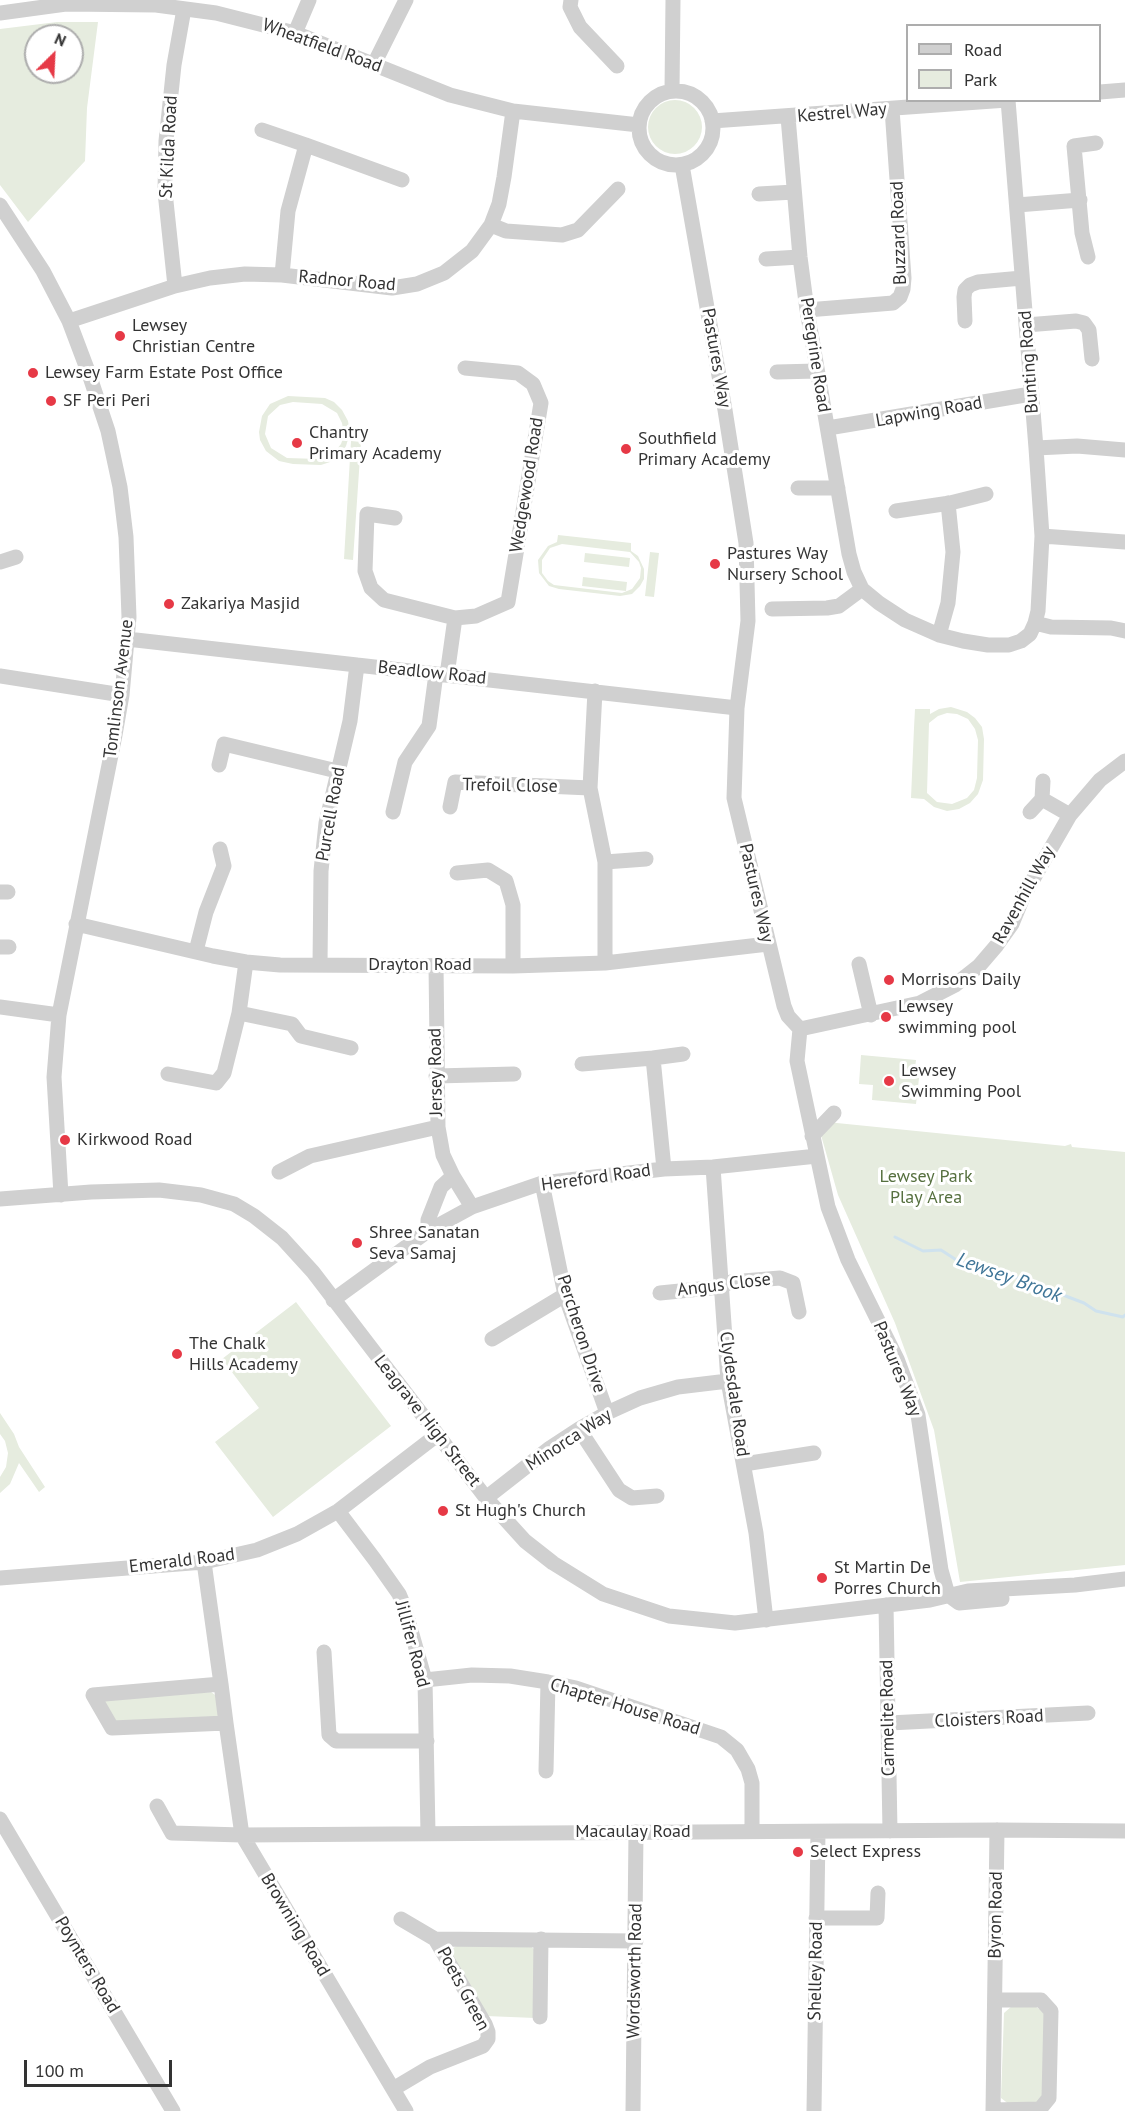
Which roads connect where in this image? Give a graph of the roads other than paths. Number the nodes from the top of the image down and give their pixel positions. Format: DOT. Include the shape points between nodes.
graph roads {
  1 [pos="309,0"];
  2 [pos="406,0"];
  3 [pos="571,0"];
  4 [pos="673,0"];
  5 [pos="157,3"];
  6 [pos="217,6"];
  7 [pos="184,9"];
  8 [pos="0,13"];
  9 [pos="295,33"];
  10 [pos="374,64"];
  11 [pos="617,66"];
  12 [pos="1125,90"];
  13 [pos="672,91"];
  14 [pos="1101,92"];
  15 [pos="981,102"];
  16 [pos="1007,102"];
  17 [pos="892,109"];
  18 [pos="513,111"];
  19 [pos="788,117"];
  20 [pos="712,121"];
  21 [pos="639,125"];
  22 [pos="262,130"];
  23 [pos="1096,143"];
  24 [pos="306,145"];
  25 [pos="682,165"];
  26 [pos="402,180"];
  27 [pos="618,189"];
  28 [pos="794,192"];
  29 [pos="759,194"];
  30 [pos="1080,200"];
  31 [pos="0,205"];
  32 [pos="1017,205"];
  33 [pos="490,225"];
  34 [pos="800,257"];
  35 [pos="1089,257"];
  36 [pos="766,259"];
  37 [pos="282,274"];
  38 [pos="1022,278"];
  39 [pos="175,286"];
  40 [pos="807,310"];
  41 [pos="69,321"];
  42 [pos="965,321"];
  43 [pos="1026,325"];
  44 [pos="1092,359"];
  45 [pos="465,368"];
  46 [pos="817,371"];
  47 [pos="777,372"];
  48 [pos="1031,394"];
  49 [pos="828,428"];
  50 [pos="1036,448"];
  51 [pos="1125,450"];
  52 [pos="798,488"];
  53 [pos="838,488"];
  54 [pos="986,494"];
  55 [pos="948,503"];
  56 [pos="896,511"];
  57 [pos="395,518"];
  58 [pos="1042,537"];
  59 [pos="1125,542"];
  60 [pos="16,557"];
  61 [pos="0,562"];
  62 [pos="862,589"];
  63 [pos="772,609"];
  64 [pos="455,618"];
  65 [pos="1035,623"];
  66 [pos="1125,630"];
  67 [pos="939,635"];
  68 [pos="127,639"];
  69 [pos="357,665"];
  70 [pos="441,674"];
  71 [pos="0,676"];
  72 [pos="595,691"];
  73 [pos="122,695"];
  74 [pos="737,708"];
  75 [pos="1125,761"];
  76 [pos="219,765"];
  77 [pos="337,771"];
  78 [pos="1043,781"];
  79 [pos="590,788"];
  80 [pos="1042,799"];
  81 [pos="450,807"];
  82 [pos="393,812"];
  83 [pos="1030,812"];
  84 [pos="1070,815"];
  85 [pos="220,849"];
  86 [pos="645,860"];
  87 [pos="605,862"];
  88 [pos="457,873"];
  89 [pos="76,924"];
  90 [pos="768,944"];
  91 [pos="196,951"];
  92 [pos="246,962"];
  93 [pos="605,963"];
  94 [pos="436,964"];
  95 [pos="859,964"];
  96 [pos="320,965"];
  97 [pos="513,966"];
  98 [pos="0,1007"];
  99 [pos="239,1013"];
  100 [pos="59,1015"];
  101 [pos="871,1015"];
  102 [pos="800,1029"];
  103 [pos="351,1048"];
  104 [pos="683,1054"];
  105 [pos="653,1058"];
  106 [pos="582,1064"];
  107 [pos="168,1074"];
  108 [pos="514,1074"];
  109 [pos="436,1076"];
  110 [pos="834,1113"];
  111 [pos="438,1127"];
  112 [pos="813,1136"];
  113 [pos="817,1156"];
  114 [pos="713,1167"];
  115 [pos="664,1168"];
  116 [pos="279,1172"];
  117 [pos="453,1176"];
  118 [pos="542,1183"];
  119 [pos="61,1195"];
  120 [pos="0,1199"];
  121 [pos="472,1208"];
  122 [pos="428,1231"];
  123 [pos="720,1287"];
  124 [pos="660,1293"];
  125 [pos="565,1295"];
  126 [pos="333,1300"];
  127 [pos="799,1312"];
  128 [pos="492,1339"];
  129 [pos="728,1381"];
  130 [pos="607,1413"];
  131 [pos="579,1429"];
  132 [pos="437,1435"];
  133 [pos="814,1453"];
  134 [pos="744,1464"];
  135 [pos="657,1496"];
  136 [pos="486,1498"];
  137 [pos="338,1512"];
  138 [pos="204,1562"];
  139 [pos="0,1578"];
  140 [pos="1125,1579"];
  141 [pos="948,1595"];
  142 [pos="886,1605"];
  143 [pos="766,1620"];
  144 [pos="324,1652"];
  145 [pos="425,1680"];
  146 [pos="548,1682"];
  147 [pos="220,1684"];
  148 [pos="1088,1713"];
  149 [pos="889,1723"];
  150 [pos="226,1724"];
  151 [pos="427,1741"];
  152 [pos="546,1771"];
  153 [pos="158,1806"];
  154 [pos="0,1819"];
  155 [pos="997,1830"];
  156 [pos="890,1831"];
  157 [pos="1125,1831"];
  158 [pos="636,1832"];
  159 [pos="752,1832"];
  160 [pos="818,1832"];
  161 [pos="428,1833"];
  162 [pos="242,1835"];
  163 [pos="878,1893"];
  164 [pos="816,1918"];
  165 [pos="401,1919"];
  166 [pos="435,1939"];
  167 [pos="541,1939"];
  168 [pos="636,1941"];
  169 [pos="995,2000"];
  170 [pos="540,2017"];
  171 [pos="393,2089"];
  172 [pos="993,2110"];
  173 [pos="173,2111"];
  174 [pos="406,2111"];
  175 [pos="633,2111"];
  176 [pos="813,2111"];
  1 -- 9 [label="street"];
  2 -- 10 [label="street"];
  3 -- 11 [label="street" via="570,7 580,27"];
  4 -- 13 [label="street"];
  5 -- 7 [label="street, Wheatfield Road"];
  5 -- 8 [label="street, Wheatfield Road" via="66,4"];
  6 -- 7 [label="street, Wheatfield Road"];
  6 -- 9 [label="street, Wheatfield Road"];
  7 -- 39 [label="street, St Kilda Road" via="166,141 165,192"];
  9 -- 10 [label="street, Wheatfield Road"];
  10 -- 18 [label="street, Wheatfield Road" via="450,94"];
  12 -- 14 [label="street"];
  13 -- 20 [label="street" via="694,95 709,111"];
  13 -- 21 [label="street" via="653,99"];
  15 -- 17 [label="street, Kestrel Way"];
  16 -- 32 [label="street, Bunting Road"];
  17 -- 19 [label="street, Kestrel Way"];
  17 -- 40 [label="street, Buzzard Road" via="904,278 900,297 893,303"];
  18 -- 21 [label="street, Wheatfield Road"];
  18 -- 33 [label="street, Radnor Road" via="499,204"];
  19 -- 20 [label="street, Kestrel Way"];
  19 -- 28 [label="street, Peregrine Road"];
  20 -- 25 [label="street" via="709,144 702,154"];
  21 -- 25 [label="street" via="639,136 651,156 660,162"];
  22 -- 24 [label="street"];
  23 -- 30 [label="street" via="1074,146"];
  24 -- 26 [label="street"];
  24 -- 37 [label="street" via="288,211"];
  25 -- 74 [label="street, Pastures Way" via="746,543 748,621"];
  27 -- 33 [label="street" via="578,230 562,235 506,231"];
  28 -- 29 [label="street"];
  28 -- 34 [label="street, Peregrine Road"];
  30 -- 32 [label="street"];
  30 -- 35 [label="street" via="1082,233"];
  31 -- 41 [label="street, Tomlinson Avenue" via="43,271"];
  32 -- 38 [label="street, Bunting Road"];
  33 -- 37 [label="street, Radnor Road" via="472,251 444,273 417,284 392,288"];
  34 -- 36 [label="street"];
  34 -- 40 [label="street, Peregrine Road"];
  37 -- 39 [label="street, Radnor Road" via="245,274"];
  38 -- 42 [label="street" via="970,285 964,297"];
  38 -- 43 [label="street, Bunting Road"];
  39 -- 41 [label="street, Radnor Road"];
  40 -- 46 [label="street, Peregrine Road"];
  41 -- 68 [label="street, Tomlinson Avenue" via="108,431 120,487 126,537"];
  43 -- 44 [label="street" via="1084,323 1089,330"];
  43 -- 48 [label="street, Bunting Road"];
  45 -- 64 [label="street, Wedgewood Road" via="518,373 533,384 541,403 508,603 476,616"];
  46 -- 47 [label="street"];
  46 -- 49 [label="street, Peregrine Road"];
  48 -- 49 [label="street, Lapwing Road"];
  48 -- 50 [label="street, Bunting Road"];
  49 -- 53 [label="street, Peregrine Road"];
  50 -- 51 [label="street"];
  50 -- 58 [label="street, Bunting Road"];
  52 -- 53 [label="street"];
  53 -- 62 [label="street, Peregrine Road" via="849,554"];
  54 -- 55 [label="street"];
  55 -- 56 [label="street"];
  55 -- 67 [label="street" via="953,552 948,603"];
  57 -- 64 [label="street, Wedgewood Road" via="367,514 365,571 371,588 384,600"];
  58 -- 59 [label="street"];
  58 -- 65 [label="street, Bunting Road"];
  60 -- 61 [label="street"];
  62 -- 63 [label="street" via="840,606"];
  62 -- 67 [label="street" via="905,620"];
  64 -- 70 [label="street"];
  65 -- 66 [label="street"];
  65 -- 67 [label="street" via="1030,634 1009,645"];
  68 -- 69 [label="street, Beadlow Road"];
  68 -- 73 [label="street, Tomlinson Avenue"];
  69 -- 70 [label="street, Beadlow Road"];
  69 -- 77 [label="street, Purcell Road" via="350,721"];
  70 -- 72 [label="street, Beadlow Road"];
  70 -- 82 [label="street" via="429,726 405,762"];
  71 -- 73 [label="street"];
  72 -- 74 [label="street, Beadlow Road"];
  72 -- 79 [label="street"];
  73 -- 89 [label="street, Tomlinson Avenue"];
  74 -- 90 [label="street, Pastures Way" via="734,798"];
  75 -- 84 [label="street, Ravenhill Way" via="1100,780"];
  76 -- 77 [label="street" via="224,744"];
  77 -- 96 [label="street, Purcell Road" via="321,872"];
  78 -- 80 [label="street"];
  79 -- 81 [label="street, Trefoil Close" via="455,782"];
  79 -- 87 [label="street"];
  80 -- 83 [label="street"];
  80 -- 84 [label="street"];
  84 -- 101 [label="street, Ravenhill Way" via="1012,924 979,966 955,985 920,1003"];
  85 -- 91 [label="street" via="224,866"];
  86 -- 87 [label="street"];
  87 -- 93 [label="street"];
  88 -- 97 [label="street" via="488,870 506,881 513,905"];
  89 -- 91 [label="street, Drayton Road"];
  89 -- 100 [label="street, Tomlinson Avenue"];
  90 -- 93 [label="street, Drayton Road"];
  90 -- 102 [label="street, Pastures Way" via="784,1006"];
  91 -- 92 [label="street, Drayton Road"];
  92 -- 96 [label="street, Drayton Road"];
  92 -- 99 [label="street"];
  93 -- 97 [label="street, Drayton Road"];
  94 -- 96 [label="street, Drayton Road"];
  94 -- 97 [label="street, Drayton Road"];
  94 -- 109 [label="street, Jersey Road"];
  95 -- 101 [label="street"];
  98 -- 100 [label="street"];
  99 -- 103 [label="street" via="292,1024 301,1036"];
  99 -- 107 [label="street" via="224,1073 216,1083"];
  100 -- 119 [label="street, Tomlinson Avenue" via="54,1077"];
  101 -- 102 [label="street, Ravenhill Way"];
  102 -- 112 [label="street, Pastures Way" via="797,1061"];
  104 -- 105 [label="street"];
  105 -- 106 [label="street"];
  105 -- 115 [label="street"];
  108 -- 109 [label="street"];
  109 -- 111 [label="street, Jersey Road"];
  110 -- 112 [label="street"];
  111 -- 116 [label="street" via="310,1156"];
  111 -- 117 [label="street, Jersey Road" via="443,1155"];
  112 -- 113 [label="street, Pastures Way"];
  113 -- 114 [label="street, Hereford Road"];
  113 -- 141 [label="street, Pastures Way" via="828,1207 848,1260 897,1359 918,1415"];
  114 -- 115 [label="street, Hereford Road"];
  114 -- 123 [label="street, Clydesdale Road"];
  115 -- 118 [label="street, Hereford Road"];
  117 -- 121 [label="street, Jersey Road"];
  117 -- 122 [label="street" via="441,1186 428,1220"];
  118 -- 121 [label="street, Hereford Road"];
  118 -- 125 [label="street, Percheron Drive"];
  119 -- 120 [label="street, Leagrave High Street"];
  119 -- 126 [label="street, Leagrave High Street" via="159,1190 234,1204 282,1238"];
  121 -- 122 [label="street, Hereford Road"];
  122 -- 126 [label="street, Hereford Road"];
  123 -- 124 [label="street, Angus Close"];
  123 -- 127 [label="street, Angus Close" via="731,1282 780,1278 793,1282"];
  123 -- 129 [label="street, Clydesdale Road"];
  125 -- 128 [label="street"];
  125 -- 130 [label="street, Percheron Drive"];
  126 -- 132 [label="street, Leagrave High Street"];
  129 -- 130 [label="street, Minorca Way" via="678,1387"];
  129 -- 134 [label="street, Clydesdale Road"];
  130 -- 131 [label="street, Minorca Way"];
  131 -- 135 [label="street" via="619,1490 632,1498"];
  131 -- 136 [label="street, Minorca Way"];
  132 -- 136 [label="street, Leagrave High Street"];
  132 -- 137 [label="street, Emerald Road"];
  133 -- 134 [label="street"];
  134 -- 143 [label="street, Clydesdale Road"];
  136 -- 143 [label="street, Leagrave High Street" via="525,1541 603,1594 669,1616 735,1623"];
  137 -- 138 [label="street, Emerald Road" via="257,1550"];
  137 -- 145 [label="street, Jillifer Road" via="399,1594"];
  138 -- 139 [label="street, Emerald Road"];
  138 -- 147 [label="street, Browning Road"];
  140 -- 141 [label="street, Leagrave High Street"];
  141 -- 142 [label="street, Leagrave High Street"];
  142 -- 143 [label="street, Leagrave High Street"];
  142 -- 149 [label="street, Carmelite Road"];
  144 -- 151 [label="street" via="329,1735 336,1741"];
  145 -- 146 [label="street, Chapter House Road" via="472,1675"];
  145 -- 151 [label="street, Jillifer Road"];
  146 -- 152 [label="street"];
  146 -- 159 [label="street, Chapter House Road" via="721,1737 737,1750 748,1769 752,1783"];
  147 -- 150 [label="street, Browning Road"];
  147 -- 150 [label="street" via="89,1688 112,1728"];
  148 -- 149 [label="street, Cloisters Road"];
  149 -- 156 [label="street, Carmelite Road"];
  150 -- 162 [label="street, Browning Road"];
  151 -- 161 [label="street, Jillifer Road"];
  153 -- 162 [label="street, Macaulay Road" via="172,1833"];
  154 -- 173 [label="street, Poynters Road"];
  155 -- 156 [label="street, Macaulay Road"];
  155 -- 157 [label="street, Macaulay Road"];
  155 -- 169 [label="street, Byron Road"];
  156 -- 160 [label="street, Macaulay Road"];
  158 -- 159 [label="street, Macaulay Road"];
  158 -- 161 [label="street, Macaulay Road"];
  158 -- 168 [label="street, Wordsworth Road"];
  159 -- 160 [label="street, Macaulay Road"];
  160 -- 164 [label="street, Shelley Road"];
  161 -- 162 [label="street, Macaulay Road"];
  162 -- 171 [label="street, Browning Road"];
  163 -- 164 [label="street" via="877,1918"];
  164 -- 176 [label="street, Shelley Road"];
  165 -- 166 [label="street, Poets Green"];
  166 -- 167 [label="street, Poets Green"];
  166 -- 171 [label="street, Poets Green" via="486,2024 488,2039 483,2046 430,2067"];
  167 -- 168 [label="street, Poets Green"];
  167 -- 170 [label="street"];
  168 -- 175 [label="street, Wordsworth Road"];
  169 -- 172 [label="street, Byron Road"];
  169 -- 172 [label="street, Byron Road" via="1041,2000 1051,2012 1049,2098 1040,2109"];
  171 -- 174 [label="street, Browning Road"];
}
